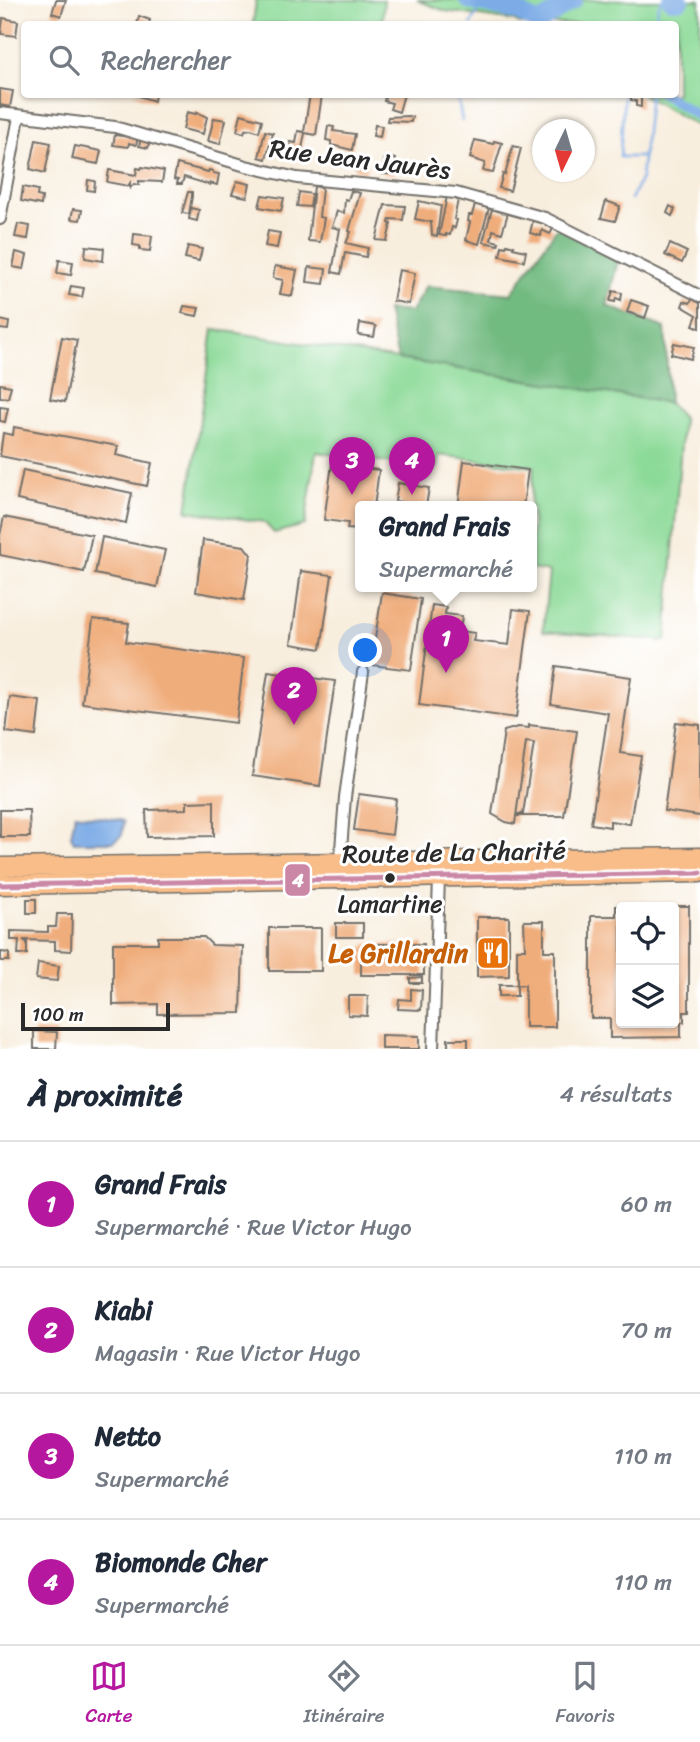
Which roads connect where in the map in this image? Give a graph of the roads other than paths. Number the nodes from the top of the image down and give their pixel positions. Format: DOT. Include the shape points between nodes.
graph roads {
  1 [pos="0,113"];
  2 [pos="19,117"];
  3 [pos="0,219"];
  4 [pos="700,296"];
  5 [pos="363,672"];
  6 [pos="700,858"];
  7 [pos="340,863"];
  8 [pos="0,867"];
  9 [pos="700,873"];
  10 [pos="439,879"];
  11 [pos="0,885"];
  12 [pos="433,1049"];
  1 -- 2 [label="street, Rue Jean Jaurès"];
  2 -- 3 [label="street"];
  2 -- 4 [label="street, Rue Jean Jaurès" via="116,127 297,178 456,192 545,218"];
  5 -- 7 [label="street"];
  6 -- 7 [label="main road, Route de La Charité"];
  7 -- 8 [label="main road, Route de La Charité"];
  9 -- 10 [label="main road, Route de La Charité"];
  10 -- 11 [label="main road, Route de La Charité"];
  10 -- 12 [label="street"];
}
